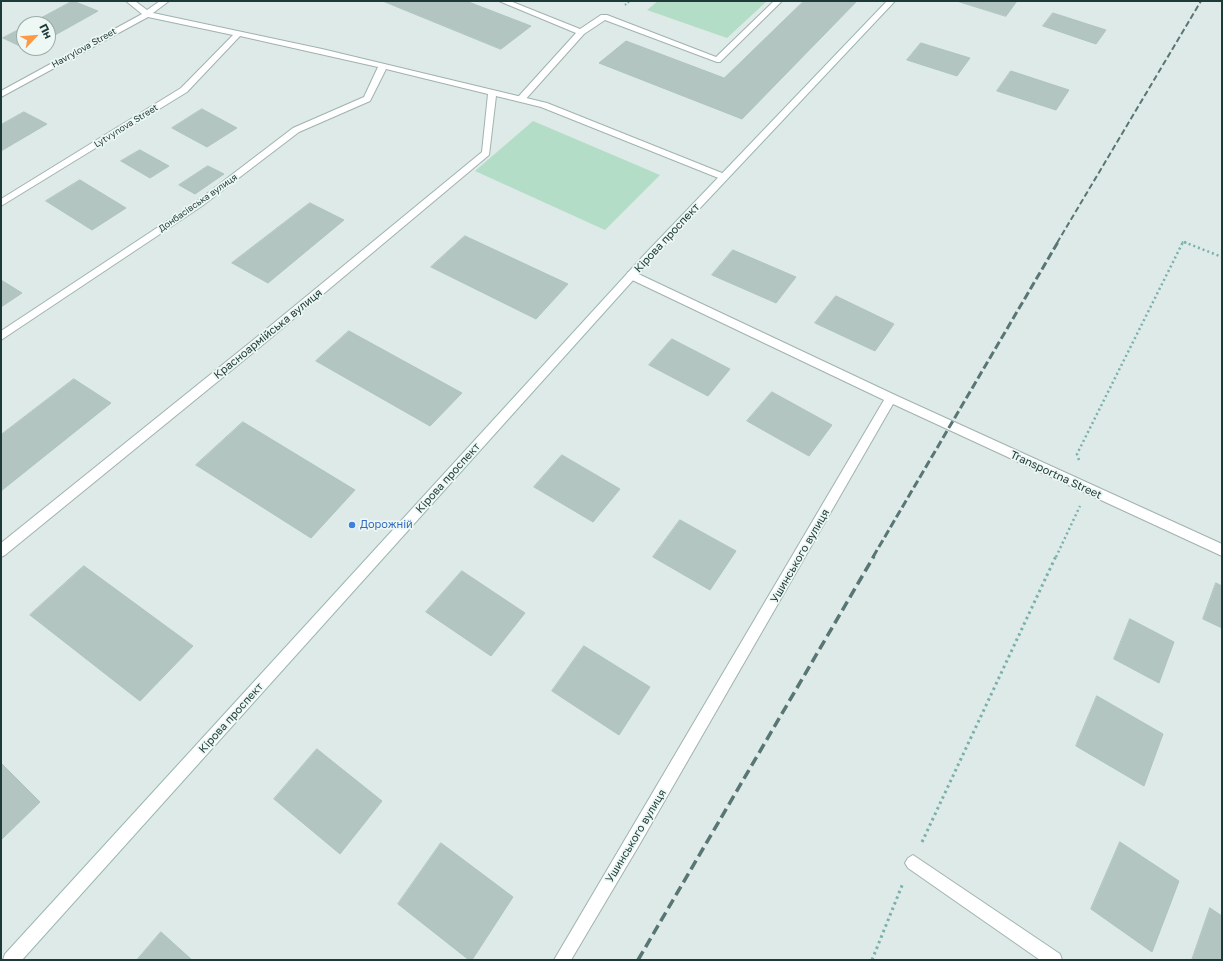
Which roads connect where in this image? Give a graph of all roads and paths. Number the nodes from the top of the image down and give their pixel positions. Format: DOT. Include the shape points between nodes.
graph roads {
  1 [pos="130,1"];
  2 [pos="165,1"];
  3 [pos="503,1"];
  4 [pos="778,1"];
  5 [pos="891,1"];
  6 [pos="148,14"];
  7 [pos="581,32"];
  8 [pos="239,33"];
  9 [pos="382,66"];
  10 [pos="492,92"];
  11 [pos="1,94"];
  12 [pos="521,99"];
  13 [pos="724,177"];
  14 [pos="1,203"];
  15 [pos="1222,257"];
  16 [pos="632,275"];
  17 [pos="1,336"];
  18 [pos="891,398"];
  19 [pos="1088,489"];
  20 [pos="1222,550"];
  21 [pos="1,551"];
  22 [pos="913,863"];
  23 [pos="11,960"];
  24 [pos="562,960"];
  25 [pos="872,960"];
  26 [pos="1054,960"];
  1 -- 6 [label="street"];
  2 -- 6 [label="street, Havrylova Street"];
  3 -- 7 [label="street"];
  4 -- 7 [label="street" via="717,60 604,17"];
  5 -- 13 [label="street, Кірова проспект"];
  6 -- 8 [label="street"];
  6 -- 11 [label="street, Havrylova Street"];
  7 -- 12 [label="street"];
  8 -- 9 [label="street"];
  8 -- 14 [label="street, Lytvynova Street" via="184,90"];
  9 -- 10 [label="street"];
  9 -- 17 [label="street, Донбасівська вулиця" via="367,99 296,130 199,204"];
  10 -- 12 [label="street"];
  10 -- 21 [label="street, Красноармійська вулиця" via="486,153"];
  12 -- 13 [label="street" via="544,105"];
  13 -- 16 [label="street, Кірова проспект"];
  15 -- 19 [label="path" via="1183,242 1077,454"];
  16 -- 18 [label="street"];
  16 -- 23 [label="street, Кірова проспект"];
  18 -- 19 [label="street, Transportna Street"];
  18 -- 24 [label="street, Ушинського вулиця"];
  19 -- 20 [label="street, Transportna Street"];
  19 -- 22 [label="path"];
  22 -- 25 [label="path" via="896,898"];
  22 -- 26 [label="street"];
}
